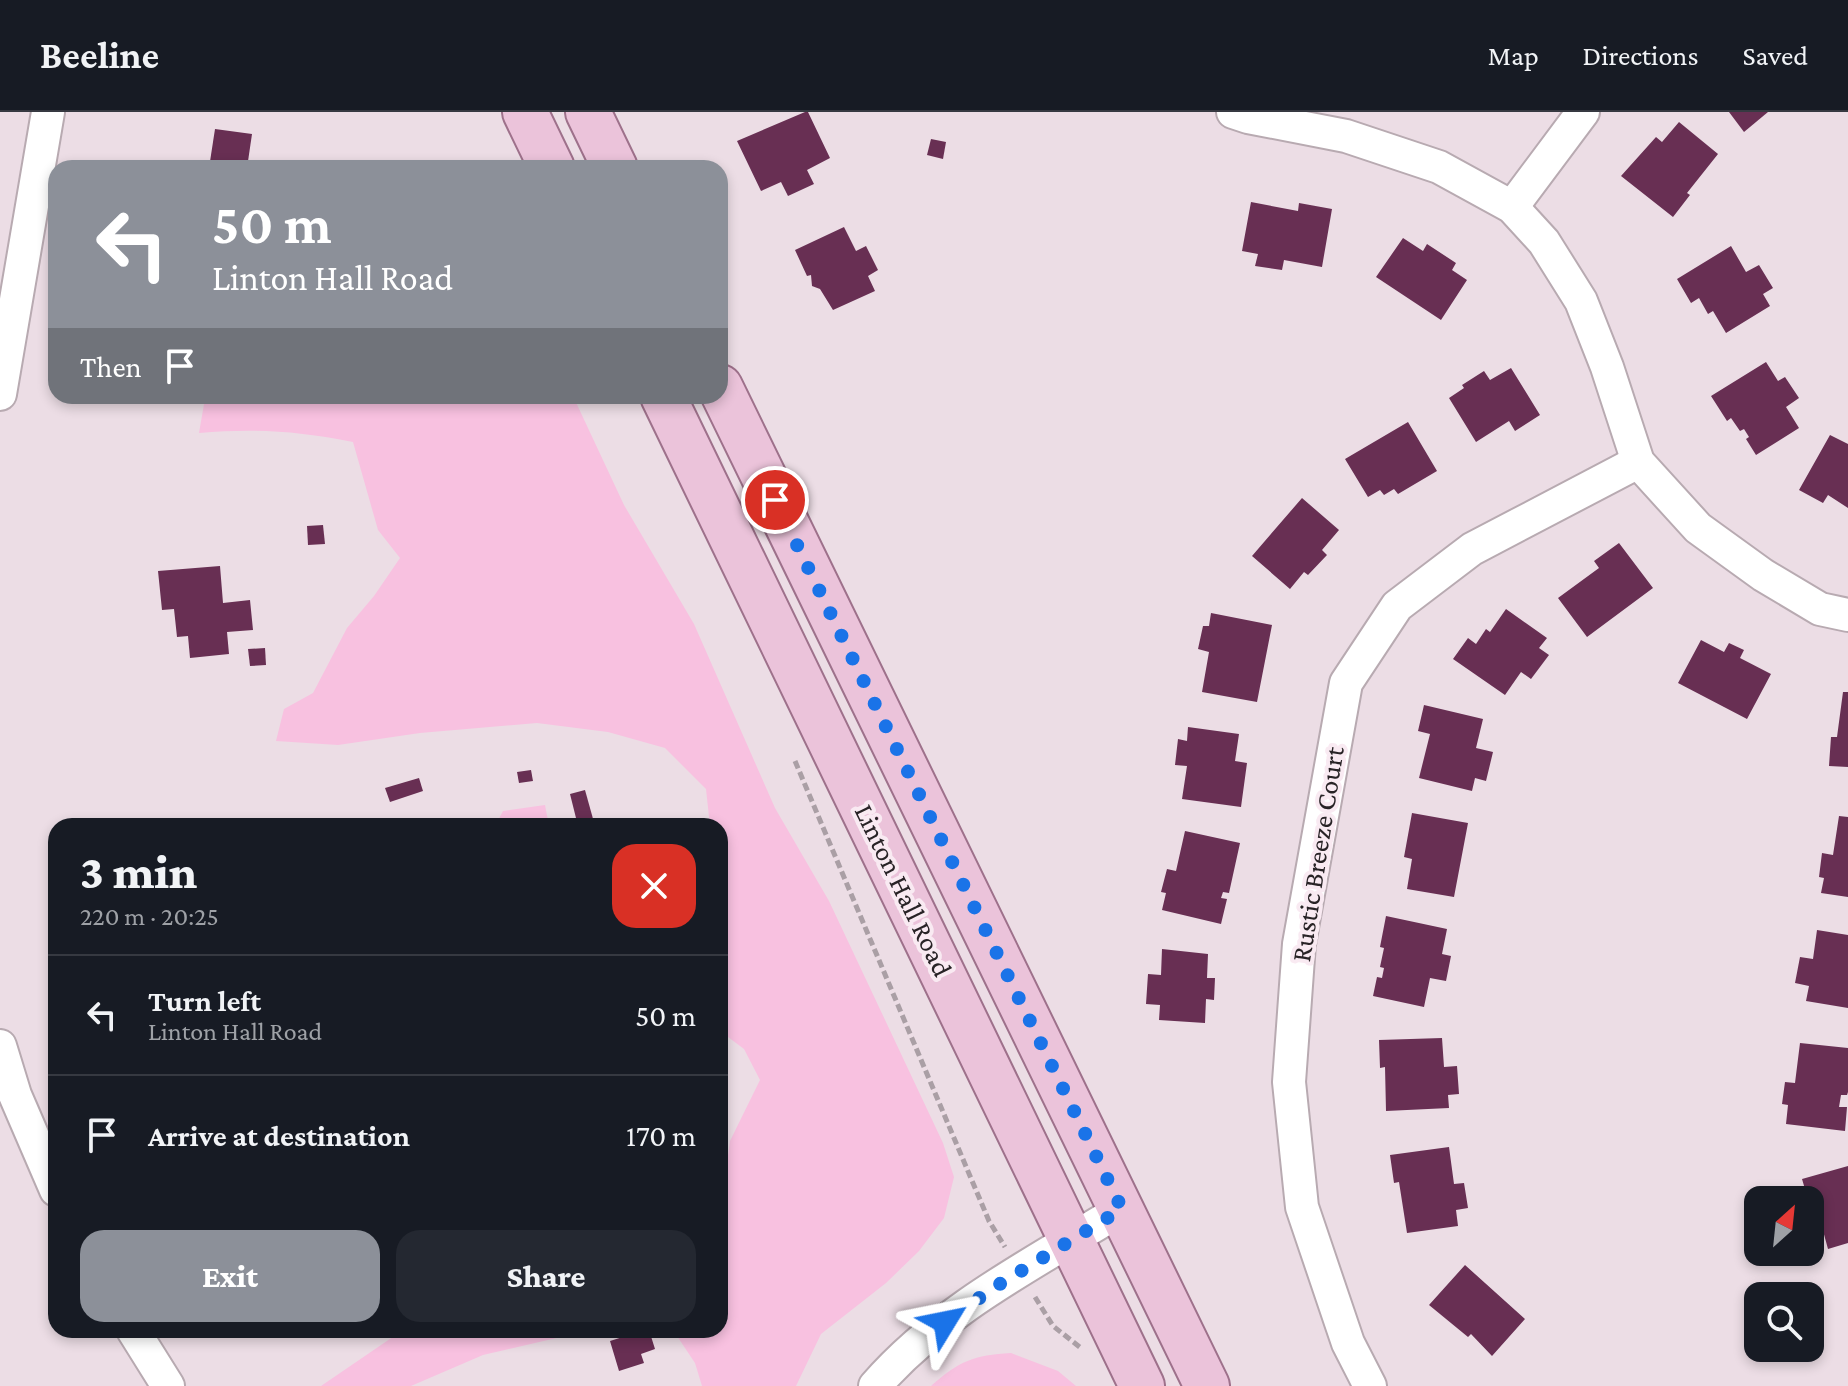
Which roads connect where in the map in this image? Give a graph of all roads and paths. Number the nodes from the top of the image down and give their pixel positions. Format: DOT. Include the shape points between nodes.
graph roads {
  1 [pos="48,112"];
  2 [pos="525,112"];
  3 [pos="588,112"];
  4 [pos="1233,112"];
  5 [pos="1583,112"];
  6 [pos="548,160"];
  7 [pos="611,160"];
  8 [pos="1512,207"];
  9 [pos="0,394"];
  10 [pos="728,403"];
  11 [pos="667,404"];
  12 [pos="1638,462"];
  13 [pos="1848,615"];
  14 [pos="793,756"];
  15 [pos="0,1046"];
  16 [pos="48,1171"];
  17 [pos="1122,1209"];
  18 [pos="989,1221"];
  19 [pos="1072,1240"];
  20 [pos="1053,1326"];
  21 [pos="138,1338"];
  22 [pos="1085,1351"];
  23 [pos="168,1386"];
  24 [pos="875,1386"];
  25 [pos="1142,1386"];
  26 [pos="1207,1386"];
  27 [pos="1370,1386"];
  1 -- 9 [label="street"];
  2 -- 6 [label="main road"];
  3 -- 7 [label="main road"];
  4 -- 8 [label="street" via="1346,136 1439,167"];
  5 -- 8 [label="street"];
  8 -- 12 [label="street" via="1544,242 1581,301"];
  10 -- 17 [label="main road, Linton Hall Road"];
  11 -- 19 [label="main road, Linton Hall Road"];
  12 -- 13 [label="street" via="1698,528 1820,609"];
  12 -- 27 [label="street, Rustic Breeze Court" via="1472,549 1397,606 1346,683 1299,944 1289,1082 1302,1207 1348,1343"];
  14 -- 18 [label="path"];
  15 -- 16 [label="street"];
  17 -- 19 [label="street"];
  17 -- 26 [label="main road, Linton Hall Road"];
  19 -- 24 [label="street" via="929,1334"];
  19 -- 25 [label="main road, Linton Hall Road"];
  20 -- 22 [label="path"];
  21 -- 23 [label="street"];
}
